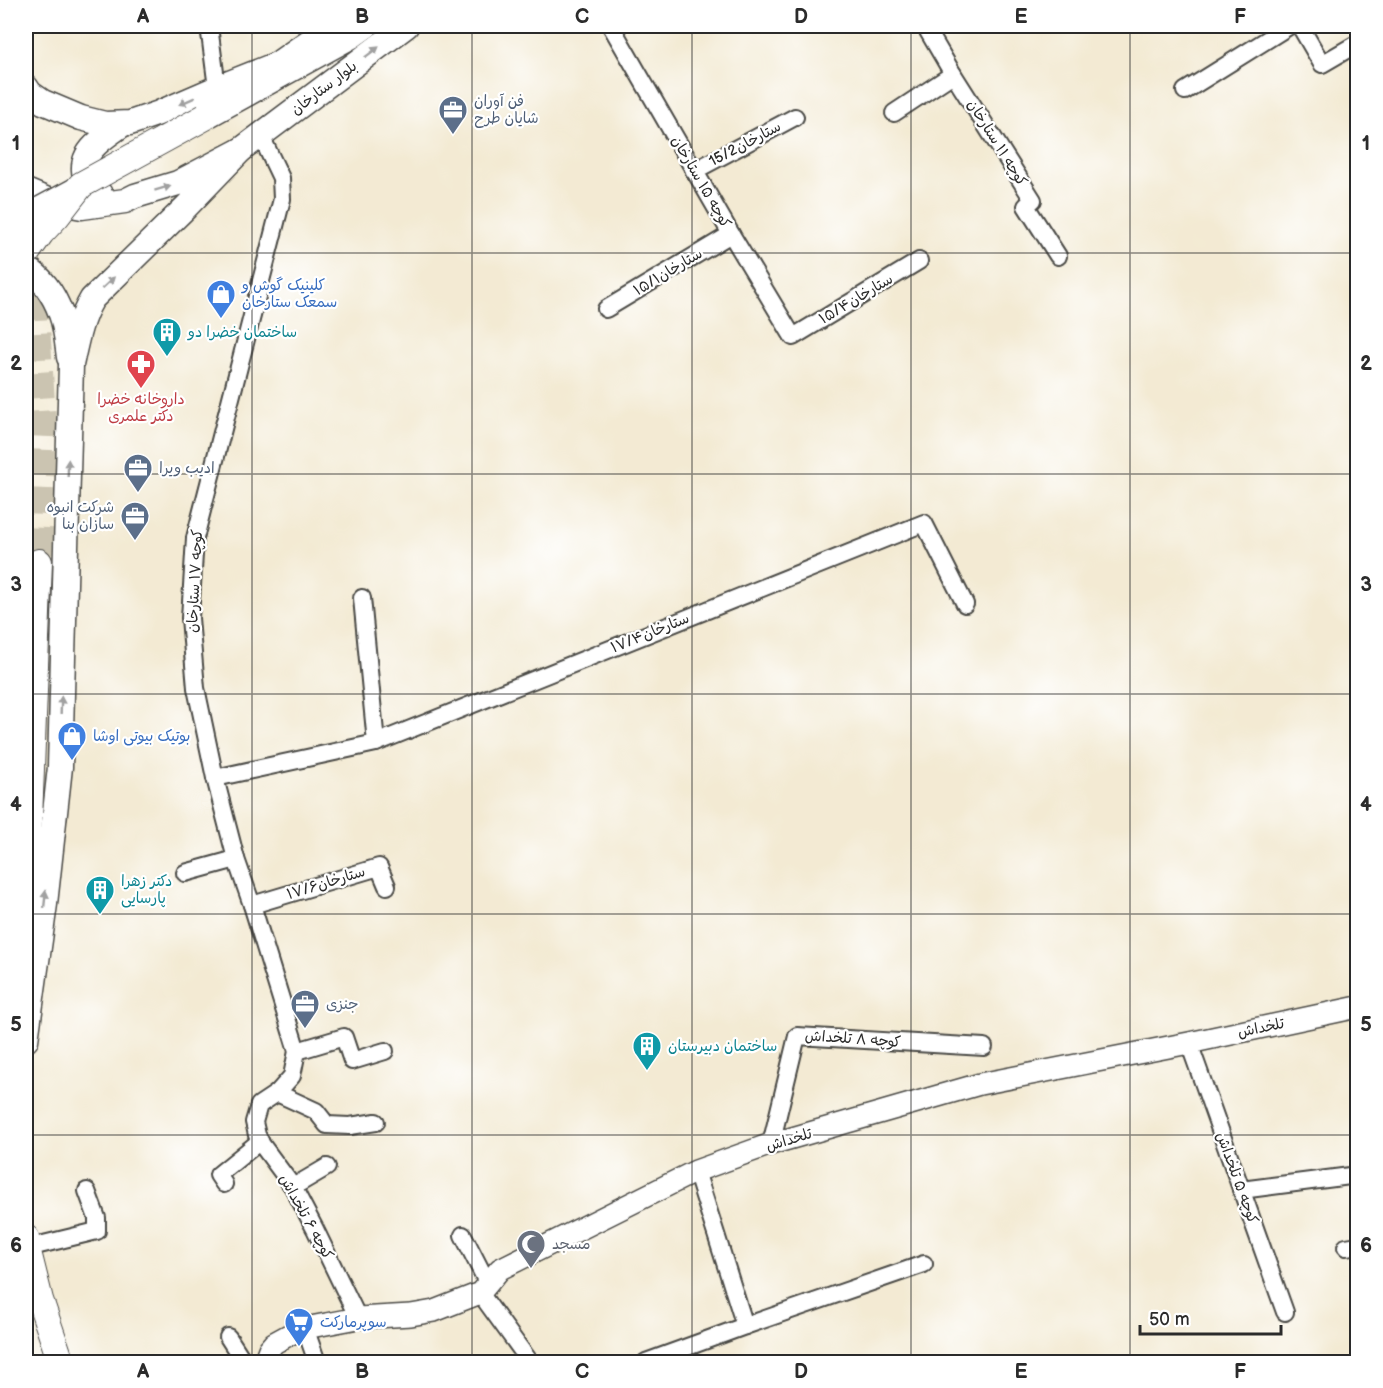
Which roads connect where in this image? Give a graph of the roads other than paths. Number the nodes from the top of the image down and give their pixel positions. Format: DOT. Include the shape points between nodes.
graph roads {
  1 [pos="209,26"];
  2 [pos="331,26"];
  3 [pos="366,26"];
  4 [pos="406,26"];
  5 [pos="610,26"];
  6 [pos="926,26"];
  7 [pos="1289,26"];
  8 [pos="1300,26"];
  9 [pos="1358,43"];
  10 [pos="953,74"];
  11 [pos="26,87"];
  12 [pos="217,88"];
  13 [pos="1185,91"];
  14 [pos="894,113"];
  15 [pos="204,117"];
  16 [pos="795,117"];
  17 [pos="123,124"];
  18 [pos="261,136"];
  19 [pos="241,150"];
  20 [pos="694,171"];
  21 [pos="81,185"];
  22 [pos="26,191"];
  23 [pos="135,196"];
  24 [pos="26,215"];
  25 [pos="730,234"];
  26 [pos="26,254"];
  27 [pos="1058,256"];
  28 [pos="919,261"];
  29 [pos="26,268"];
  30 [pos="606,309"];
  31 [pos="793,337"];
  32 [pos="71,365"];
  33 [pos="39,562"];
  34 [pos="362,598"];
  35 [pos="965,604"];
  36 [pos="376,743"];
  37 [pos="215,778"];
  38 [pos="236,859"];
  39 [pos="185,873"];
  40 [pos="387,886"];
  41 [pos="26,898"];
  42 [pos="252,904"];
  43 [pos="1358,1007"];
  44 [pos="26,1040"];
  45 [pos="1189,1043"];
  46 [pos="984,1047"];
  47 [pos="297,1051"];
  48 [pos="385,1052"];
  49 [pos="277,1093"];
  50 [pos="376,1122"];
  51 [pos="260,1141"];
  52 [pos="771,1144"];
  53 [pos="327,1167"];
  54 [pos="696,1171"];
  55 [pos="1358,1175"];
  56 [pos="224,1184"];
  57 [pos="293,1187"];
  58 [pos="1241,1190"];
  59 [pos="87,1191"];
  60 [pos="463,1235"];
  61 [pos="26,1243"];
  62 [pos="924,1264"];
  63 [pos="484,1289"];
  64 [pos="1285,1312"];
  65 [pos="358,1318"];
  66 [pos="745,1326"];
  67 [pos="305,1328"];
  68 [pos="228,1337"];
  69 [pos="61,1362"];
  70 [pos="244,1362"];
  71 [pos="264,1362"];
  72 [pos="316,1362"];
  73 [pos="530,1362"];
  74 [pos="646,1362"];
  1 -- 12 [label="street"];
  2 -- 12 [label="main road" via="277,64"];
  3 -- 15 [label="main road, بلوار ستارخان"];
  18 -- 4 [label="main road, بلوار ستارخان, one-way"];
  5 -- 20 [label="street, کوچه ۱۵ ستارخان"];
  6 -- 10 [label="street, کوچه ۱۱ ستارخان"];
  7 -- 13 [label="street"];
  8 -- 9 [label="street" via="1322,64"];
  10 -- 14 [label="street"];
  10 -- 27 [label="street, کوچه ۱۱ ستارخان" via="1033,200 1026,206"];
  11 -- 17 [label="main road" via="43,102 71,114 105,124"];
  12 -- 17 [label="main road, one-way"];
  15 -- 21 [label="main road, bridge"];
  16 -- 20 [label="street, ستارخان15/2"];
  17 -- 23 [label="main road" via="94,146 84,167 89,186 97,193 108,197"];
  18 -- 19 [label="main road, بلوار ستارخان"];
  18 -- 37 [label="street, کوچه ۱۷ ستارخان" via="281,178 282,199 195,538 190,618 196,688"];
  23 -- 19 [label="main road, one-way" via="178,183"];
  32 -- 19 [label="main road, one-way" via="92,299"];
  20 -- 25 [label="street, کوچه ۱۵ ستارخان"];
  21 -- 24 [label="street, bridge"];
  21 -- 26 [label="main road, bridge"];
  22 -- 23 [label="main road" via="50,201 82,207"];
  25 -- 30 [label="street, ستارخان۱۵/۱"];
  25 -- 31 [label="street, کوچه ۱۵ ستارخان"];
  28 -- 31 [label="street, ستارخان۱۵/۴"];
  29 -- 32 [label="main road" via="47,286 62,315"];
  44 -- 32 [label="main road, one-way" via="60,767"];
  33 -- 41 [label="main road"];
  34 -- 36 [label="street"];
  35 -- 36 [label="street, ستارخان۱۷/۴" via="924,523"];
  36 -- 37 [label="street, ستارخان۱۷/۴"];
  37 -- 38 [label="street, کوچه ۱۷ ستارخان"];
  38 -- 39 [label="street"];
  38 -- 42 [label="street, کوچه ۱۷ ستارخان"];
  40 -- 42 [label="street, ستارخان۱۷/۶" via="380,867"];
  42 -- 47 [label="street, کوچه ۱۷ ستارخان"];
  43 -- 45 [label="street, تلخداش"];
  45 -- 52 [label="street, تلخداش" via="980,1084"];
  45 -- 58 [label="street, کوچه ۵ تلخداش"];
  46 -- 52 [label="street, کوچه ۸ تلخداش" via="797,1036"];
  47 -- 48 [label="street" via="344,1037 352,1061"];
  47 -- 49 [label="street" via="292,1076"];
  49 -- 50 [label="street" via="316,1111 327,1125"];
  49 -- 51 [label="street, کوچه ۶ تلخداش" via="259,1105 254,1122"];
  51 -- 56 [label="street" via="218,1175"];
  51 -- 57 [label="street, کوچه ۶ تلخداش"];
  52 -- 54 [label="street, تلخداش"];
  53 -- 57 [label="street"];
  54 -- 63 [label="street, تلخداش" via="500,1269"];
  54 -- 66 [label="street"];
  55 -- 58 [label="street"];
  57 -- 65 [label="street, کوچه ۶ تلخداش"];
  58 -- 64 [label="street, کوچه ۵ تلخداش"];
  59 -- 61 [label="street" via="97,1218 97,1231"];
  60 -- 63 [label="street"];
  61 -- 69 [label="main road"];
  62 -- 66 [label="street"];
  63 -- 65 [label="street, تلخداش" via="434,1311"];
  63 -- 73 [label="street"];
  65 -- 67 [label="street, تلخداش"];
  66 -- 74 [label="street"];
  67 -- 71 [label="street, تلخداش" via="274,1343"];
  67 -- 72 [label="street"];
  68 -- 70 [label="street"];
}
